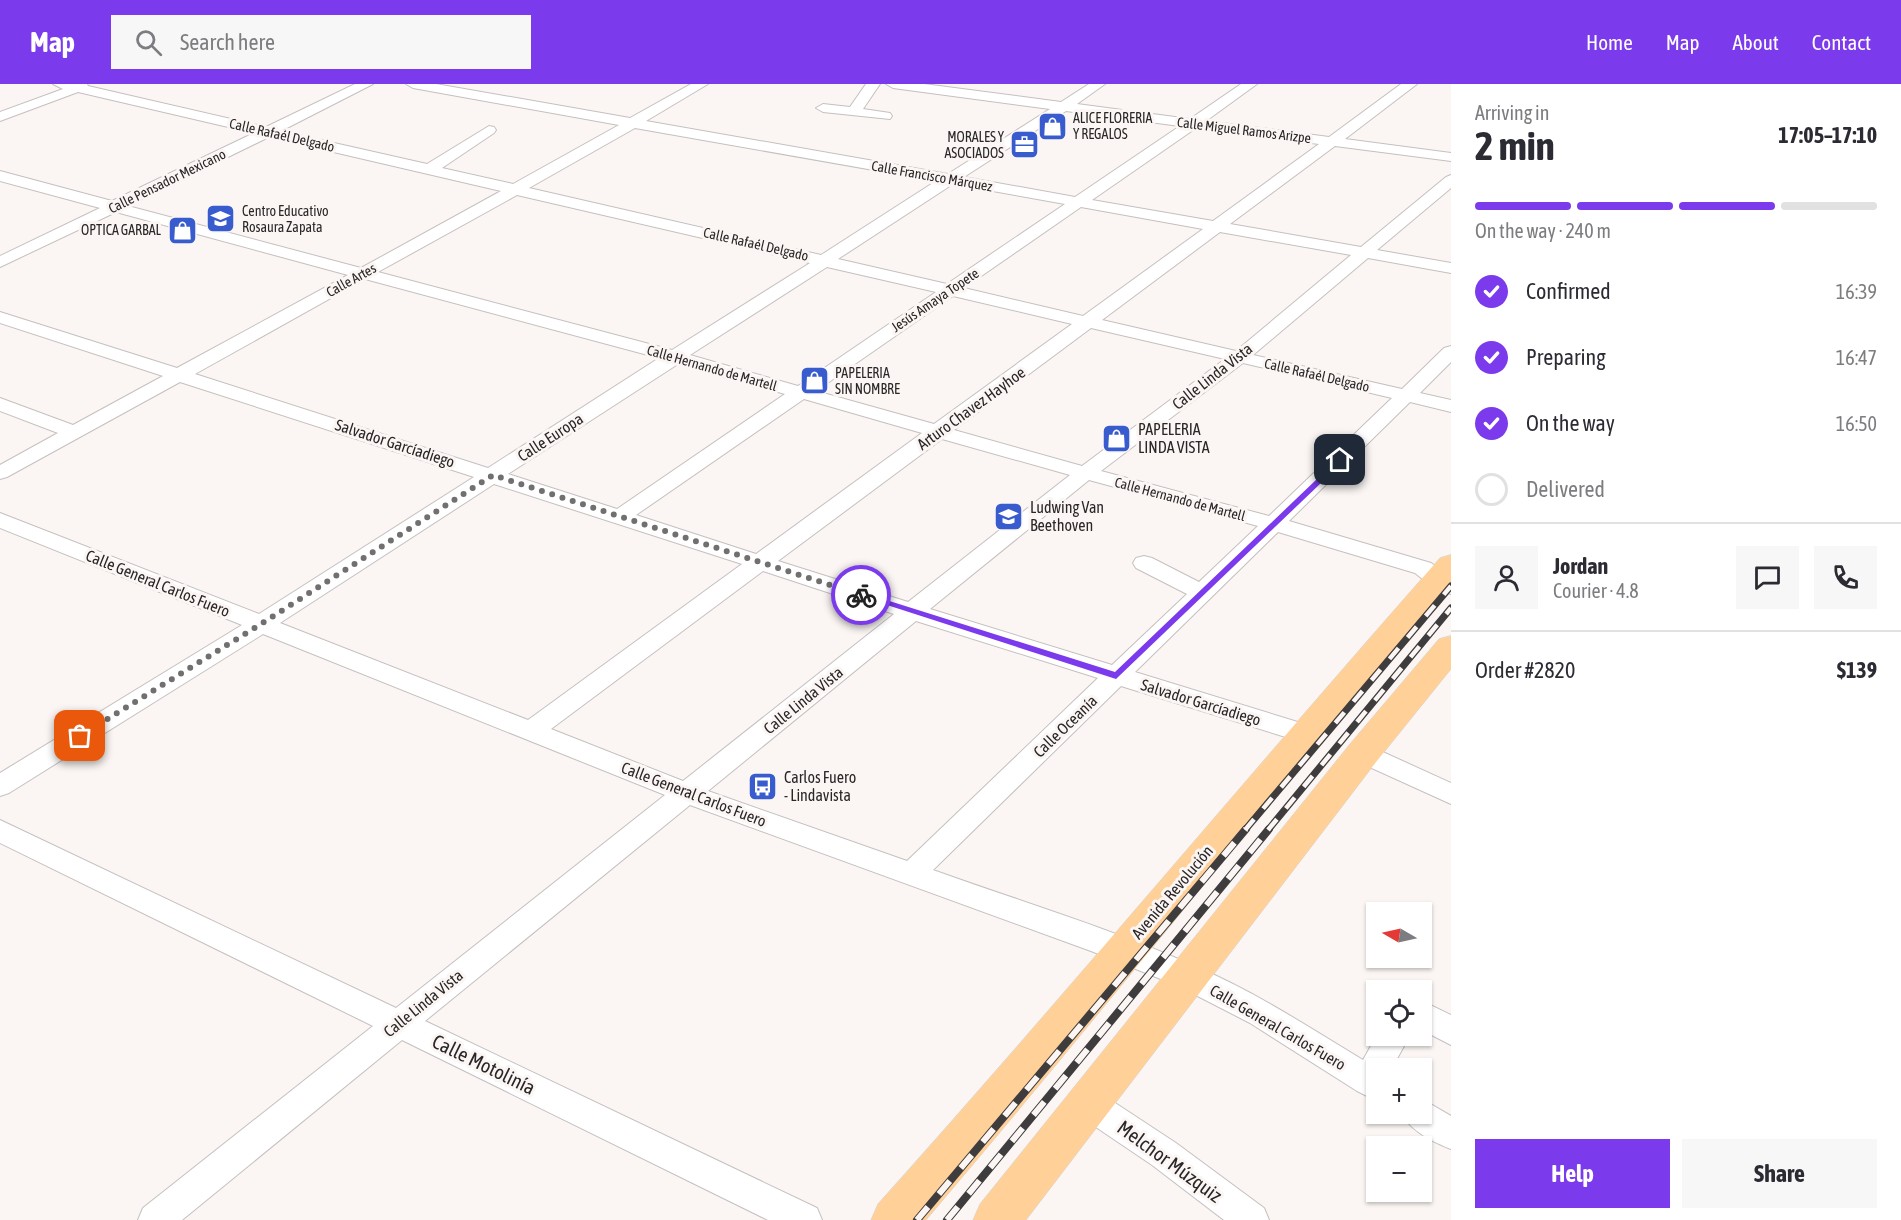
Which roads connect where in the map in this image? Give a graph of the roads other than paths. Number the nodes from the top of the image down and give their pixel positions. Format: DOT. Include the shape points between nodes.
graph roads {
  1 [pos="366,84"];
  2 [pos="413,84"];
  3 [pos="701,84"];
  4 [pos="873,84"];
  5 [pos="893,84"];
  6 [pos="1098,84"];
  7 [pos="1250,84"];
  8 [pos="1410,84"];
  9 [pos="74,85"];
  10 [pos="1063,106"];
  11 [pos="823,108"];
  12 [pos="854,112"];
  13 [pos="885,116"];
  14 [pos="0,117"];
  15 [pos="632,123"];
  16 [pos="1194,123"];
  17 [pos="489,130"];
  18 [pos="268,132"];
  19 [pos="1333,141"];
  20 [pos="1451,157"];
  21 [pos="429,169"];
  22 [pos="0,176"];
  23 [pos="949,178"];
  24 [pos="1451,180"];
  25 [pos="516,189"];
  26 [pos="1080,202"];
  27 [pos="113,207"];
  28 [pos="1219,227"];
  29 [pos="1363,252"];
  30 [pos="823,260"];
  31 [pos="0,262"];
  32 [pos="1451,268"];
  33 [pos="362,274"];
  34 [pos="951,290"];
  35 [pos="0,317"];
  36 [pos="1088,322"];
  37 [pos="1451,352"];
  38 [pos="675,357"];
  39 [pos="1238,358"];
  40 [pos="179,374"];
  41 [pos="800,392"];
  42 [pos="1406,396"];
  43 [pos="0,404"];
  44 [pos="1451,406"];
  45 [pos="74,432"];
  46 [pos="938,432"];
  47 [pos="0,473"];
  48 [pos="1085,473"];
  49 [pos="493,475"];
  50 [pos="621,516"];
  51 [pos="0,520"];
  52 [pos="1274,524"];
  53 [pos="761,562"];
  54 [pos="1144,563"];
  55 [pos="1447,577"];
  56 [pos="1203,593"];
  57 [pos="913,612"];
  58 [pos="261,624"];
  59 [pos="1451,647"];
  60 [pos="1116,676"];
  61 [pos="531,731"];
  62 [pos="1305,734"];
  63 [pos="1363,753"];
  64 [pos="0,786"];
  65 [pos="686,793"];
  66 [pos="1451,795"];
  67 [pos="0,831"];
  68 [pos="911,874"];
  69 [pos="1123,950"];
  70 [pos="1189,977"];
  71 [pos="1432,1020"];
  72 [pos="398,1023"];
  73 [pos="1451,1031"];
  74 [pos="1366,1080"];
  75 [pos="1089,1104"];
  76 [pos="1432,1122"];
  77 [pos="1451,1134"];
  78 [pos="1249,1219"];
  79 [pos="155,1220"];
  80 [pos="805,1220"];
  81 [pos="894,1220"];
  82 [pos="997,1220"];
  1 -- 18 [label="street, Calle Pensador Mexicano"];
  2 -- 15 [label="street, Calle Francisco Márquez"];
  3 -- 15 [label="street, Calle Artes"];
  4 -- 12 [label="street"];
  5 -- 10 [label="street, Calle Miguel Ramos Arizpe"];
  6 -- 10 [label="street, Calle Europa"];
  7 -- 16 [label="street, Jesús Amaya Topete"];
  8 -- 19 [label="street, Arturo Chavez Hayhoe"];
  9 -- 14 [label="street"];
  9 -- 18 [label="street, Calle Rafaél Delgado"];
  10 -- 16 [label="street, Calle Miguel Ramos Arizpe"];
  10 -- 23 [label="street, Calle Europa"];
  11 -- 12 [label="street"];
  12 -- 13 [label="street"];
  15 -- 23 [label="street, Calle Francisco Márquez"];
  15 -- 25 [label="street, Calle Artes"];
  16 -- 19 [label="street, Calle Miguel Ramos Arizpe"];
  16 -- 26 [label="street, Jesús Amaya Topete"];
  17 -- 21 [label="street"];
  18 -- 21 [label="street, Calle Rafaél Delgado"];
  18 -- 27 [label="street, Calle Pensador Mexicano"];
  19 -- 20 [label="street, Calle Miguel Ramos Arizpe"];
  19 -- 28 [label="street, Arturo Chavez Hayhoe"];
  21 -- 25 [label="street, Calle Rafaél Delgado"];
  22 -- 27 [label="street, Calle Hernando de Martell"];
  23 -- 26 [label="street, Calle Francisco Márquez"];
  23 -- 30 [label="street, Calle Europa"];
  24 -- 29 [label="street, Calle Linda Vista"];
  25 -- 30 [label="street, Calle Rafaél Delgado"];
  25 -- 33 [label="street, Calle Artes"];
  26 -- 28 [label="street, Calle Francisco Márquez"];
  26 -- 34 [label="street, Jesús Amaya Topete"];
  27 -- 31 [label="street, Calle Pensador Mexicano"];
  27 -- 33 [label="street, Calle Hernando de Martell"];
  28 -- 29 [label="street, Calle Francisco Márquez"];
  28 -- 36 [label="street, Arturo Chavez Hayhoe"];
  29 -- 32 [label="street, Calle Francisco Márquez"];
  29 -- 39 [label="street, Calle Linda Vista"];
  30 -- 34 [label="street, Calle Rafaél Delgado"];
  30 -- 38 [label="street, Calle Europa"];
  33 -- 38 [label="street, Calle Hernando de Martell"];
  33 -- 40 [label="street, Calle Artes"];
  34 -- 36 [label="street, Calle Rafaél Delgado"];
  34 -- 41 [label="street, Jesús Amaya Topete"];
  35 -- 40 [label="street, Salvador Garcíadiego"];
  36 -- 39 [label="street, Calle Rafaél Delgado"];
  36 -- 46 [label="street, Arturo Chavez Hayhoe"];
  37 -- 42 [label="street, Calle Oceanía"];
  38 -- 41 [label="street, Calle Hernando de Martell"];
  38 -- 49 [label="street, Calle Europa"];
  39 -- 42 [label="street, Calle Rafaél Delgado"];
  39 -- 48 [label="street, Calle Linda Vista"];
  40 -- 45 [label="street, Calle Artes"];
  40 -- 49 [label="street, Salvador Garcíadiego"];
  41 -- 46 [label="street, Calle Hernando de Martell"];
  41 -- 50 [label="street, Jesús Amaya Topete"];
  42 -- 44 [label="street, Calle Rafaél Delgado"];
  42 -- 52 [label="street, Calle Oceanía"];
  43 -- 45 [label="street"];
  45 -- 47 [label="street, Calle Artes"];
  46 -- 48 [label="street, Calle Hernando de Martell"];
  46 -- 53 [label="street, Arturo Chavez Hayhoe"];
  48 -- 52 [label="street, Calle Hernando de Martell"];
  48 -- 57 [label="street, Calle Linda Vista"];
  49 -- 50 [label="street, Salvador Garcíadiego"];
  49 -- 58 [label="street, Calle Europa"];
  50 -- 53 [label="street, Salvador Garcíadiego"];
  51 -- 58 [label="street, Calle General Carlos Fuero"];
  52 -- 55 [label="street, Calle Hernando de Martell"];
  52 -- 56 [label="street, Calle Oceanía"];
  53 -- 57 [label="street, Salvador Garcíadiego"];
  53 -- 61 [label="street, Arturo Chavez Hayhoe"];
  54 -- 56 [label="street"];
  55 -- 62 [label="main road, Avenida Revolución"];
  56 -- 60 [label="street, Calle Oceanía"];
  57 -- 60 [label="street, Salvador Garcíadiego"];
  57 -- 65 [label="street, Calle Linda Vista"];
  58 -- 61 [label="street, Calle General Carlos Fuero"];
  58 -- 64 [label="street, Calle Europa"];
  59 -- 63 [label="main road"];
  60 -- 62 [label="street, Salvador Garcíadiego"];
  60 -- 68 [label="street, Calle Oceanía"];
  61 -- 65 [label="street, Calle General Carlos Fuero"];
  62 -- 69 [label="main road, Avenida Revolución"];
  63 -- 66 [label="street"];
  63 -- 70 [label="main road"];
  65 -- 68 [label="street, Calle General Carlos Fuero"];
  65 -- 72 [label="street, Calle Linda Vista"];
  67 -- 72 [label="street, Calle Motolinía"];
  68 -- 69 [label="street, Calle General Carlos Fuero"];
  69 -- 70 [label="street, Calle General Carlos Fuero"];
  69 -- 81 [label="main road, Avenida Revolución"];
  70 -- 74 [label="street, Calle General Carlos Fuero" via="1261,1014"];
  70 -- 75 [label="main road"];
  71 -- 73 [label="street"];
  72 -- 79 [label="street, Calle Linda Vista"];
  72 -- 80 [label="street, Calle Motolinía"];
  75 -- 78 [label="street, Melchor Múzquiz" via="1164,1154"];
  75 -- 82 [label="main road"];
  76 -- 77 [label="street"];
}
